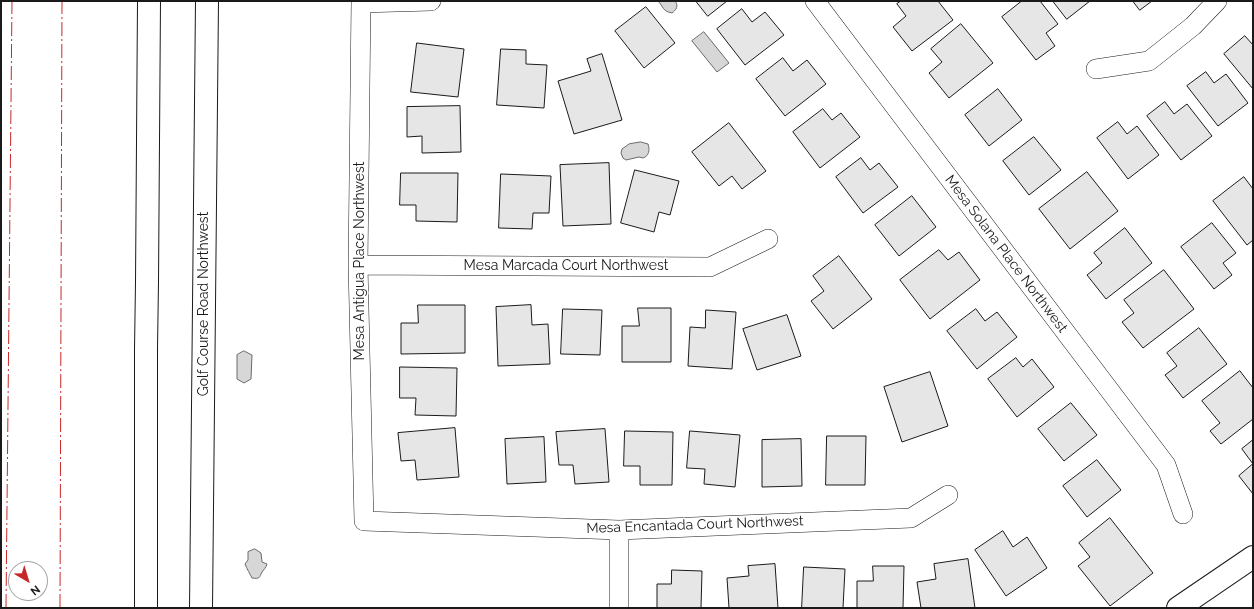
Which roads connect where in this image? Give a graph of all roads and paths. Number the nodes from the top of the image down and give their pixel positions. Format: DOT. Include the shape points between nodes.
graph roads {
  1 [pos="149,1"];
  2 [pos="207,1"];
  3 [pos="431,1"];
  4 [pos="816,1"];
  5 [pos="1217,1"];
  6 [pos="361,2"];
  7 [pos="1096,69"];
  8 [pos="768,239"];
  9 [pos="358,265"];
  10 [pos="948,496"];
  11 [pos="1183,514"];
  12 [pos="364,521"];
  13 [pos="619,530"];
  14 [pos="1253,557"];
  15 [pos="146,608"];
  16 [pos="201,608"];
  17 [pos="619,608"];
  18 [pos="1178,608"];
  1 -- 15 [label="main road"];
  2 -- 16 [label="main road, Golf Course Road Northwest"];
  3 -- 6 [label="street"];
  4 -- 11 [label="street, Mesa Solana Place Northwest" via="1166,465"];
  5 -- 7 [label="street" via="1193,26 1149,60"];
  6 -- 9 [label="street, Mesa Antigua Place Northwest"];
  8 -- 9 [label="street, Mesa Marcada Court Northwest" via="710,267"];
  9 -- 12 [label="street, Mesa Antigua Place Northwest"];
  10 -- 13 [label="street, Mesa Encantada Court Northwest" via="911,518"];
  12 -- 13 [label="street, Mesa Encantada Court Northwest"];
  13 -- 17 [label="street"];
  14 -- 18 [label="main road"];
}
